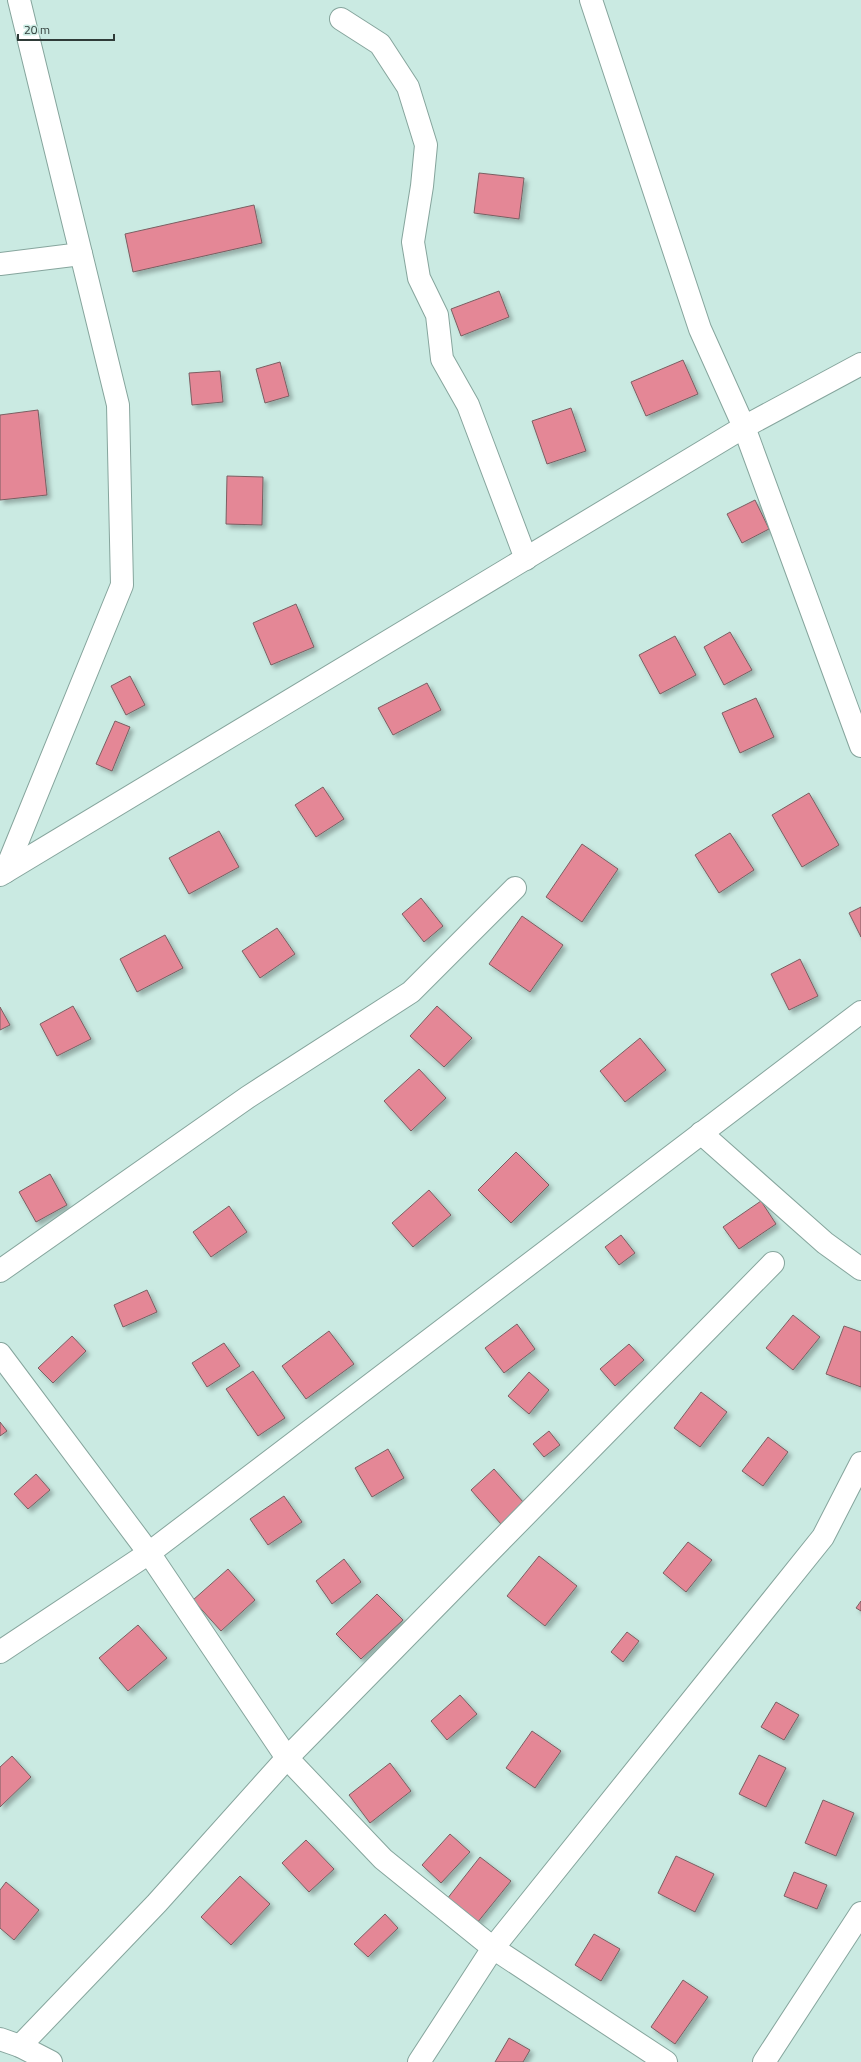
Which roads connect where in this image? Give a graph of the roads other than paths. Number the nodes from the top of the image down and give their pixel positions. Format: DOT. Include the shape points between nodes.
graph roads {
  1 [pos="19,0"];
  2 [pos="591,0"];
  3 [pos="342,19"];
  4 [pos="81,254"];
  5 [pos="0,264"];
  6 [pos="861,364"];
  7 [pos="744,427"];
  8 [pos="526,559"];
  9 [pos="861,746"];
  10 [pos="3,874"];
  11 [pos="515,888"];
  12 [pos="861,1012"];
  13 [pos="701,1133"];
  14 [pos="773,1263"];
  15 [pos="861,1269"];
  16 [pos="0,1271"];
  17 [pos="0,1354"];
  18 [pos="861,1463"];
  19 [pos="149,1554"];
  20 [pos="0,1652"];
  21 [pos="287,1758"];
  22 [pos="861,1913"];
  23 [pos="493,1948"];
  24 [pos="0,2039"];
  25 [pos="20,2046"];
  26 [pos="51,2062"];
  27 [pos="419,2062"];
  28 [pos="666,2062"];
  29 [pos="764,2062"];
  1 -- 4 [label="street"];
  2 -- 7 [label="street" via="700,329"];
  3 -- 8 [label="street" via="380,44 408,87 426,145 413,242 419,278 437,315 442,359 468,405"];
  4 -- 5 [label="street"];
  4 -- 10 [label="street" via="118,405 122,585"];
  6 -- 7 [label="street"];
  7 -- 8 [label="street"];
  7 -- 9 [label="street"];
  8 -- 10 [label="street"];
  11 -- 16 [label="street" via="411,992 248,1097"];
  12 -- 13 [label="street"];
  13 -- 15 [label="street" via="825,1243"];
  13 -- 19 [label="street"];
  14 -- 21 [label="street"];
  17 -- 19 [label="street"];
  18 -- 23 [label="street" via="823,1537"];
  19 -- 20 [label="street"];
  19 -- 21 [label="street"];
  21 -- 23 [label="street" via="382,1859"];
  21 -- 25 [label="street" via="156,1903"];
  22 -- 29 [label="street"];
  23 -- 27 [label="street"];
  23 -- 28 [label="street"];
  24 -- 25 [label="street"];
  25 -- 26 [label="street"];
}
